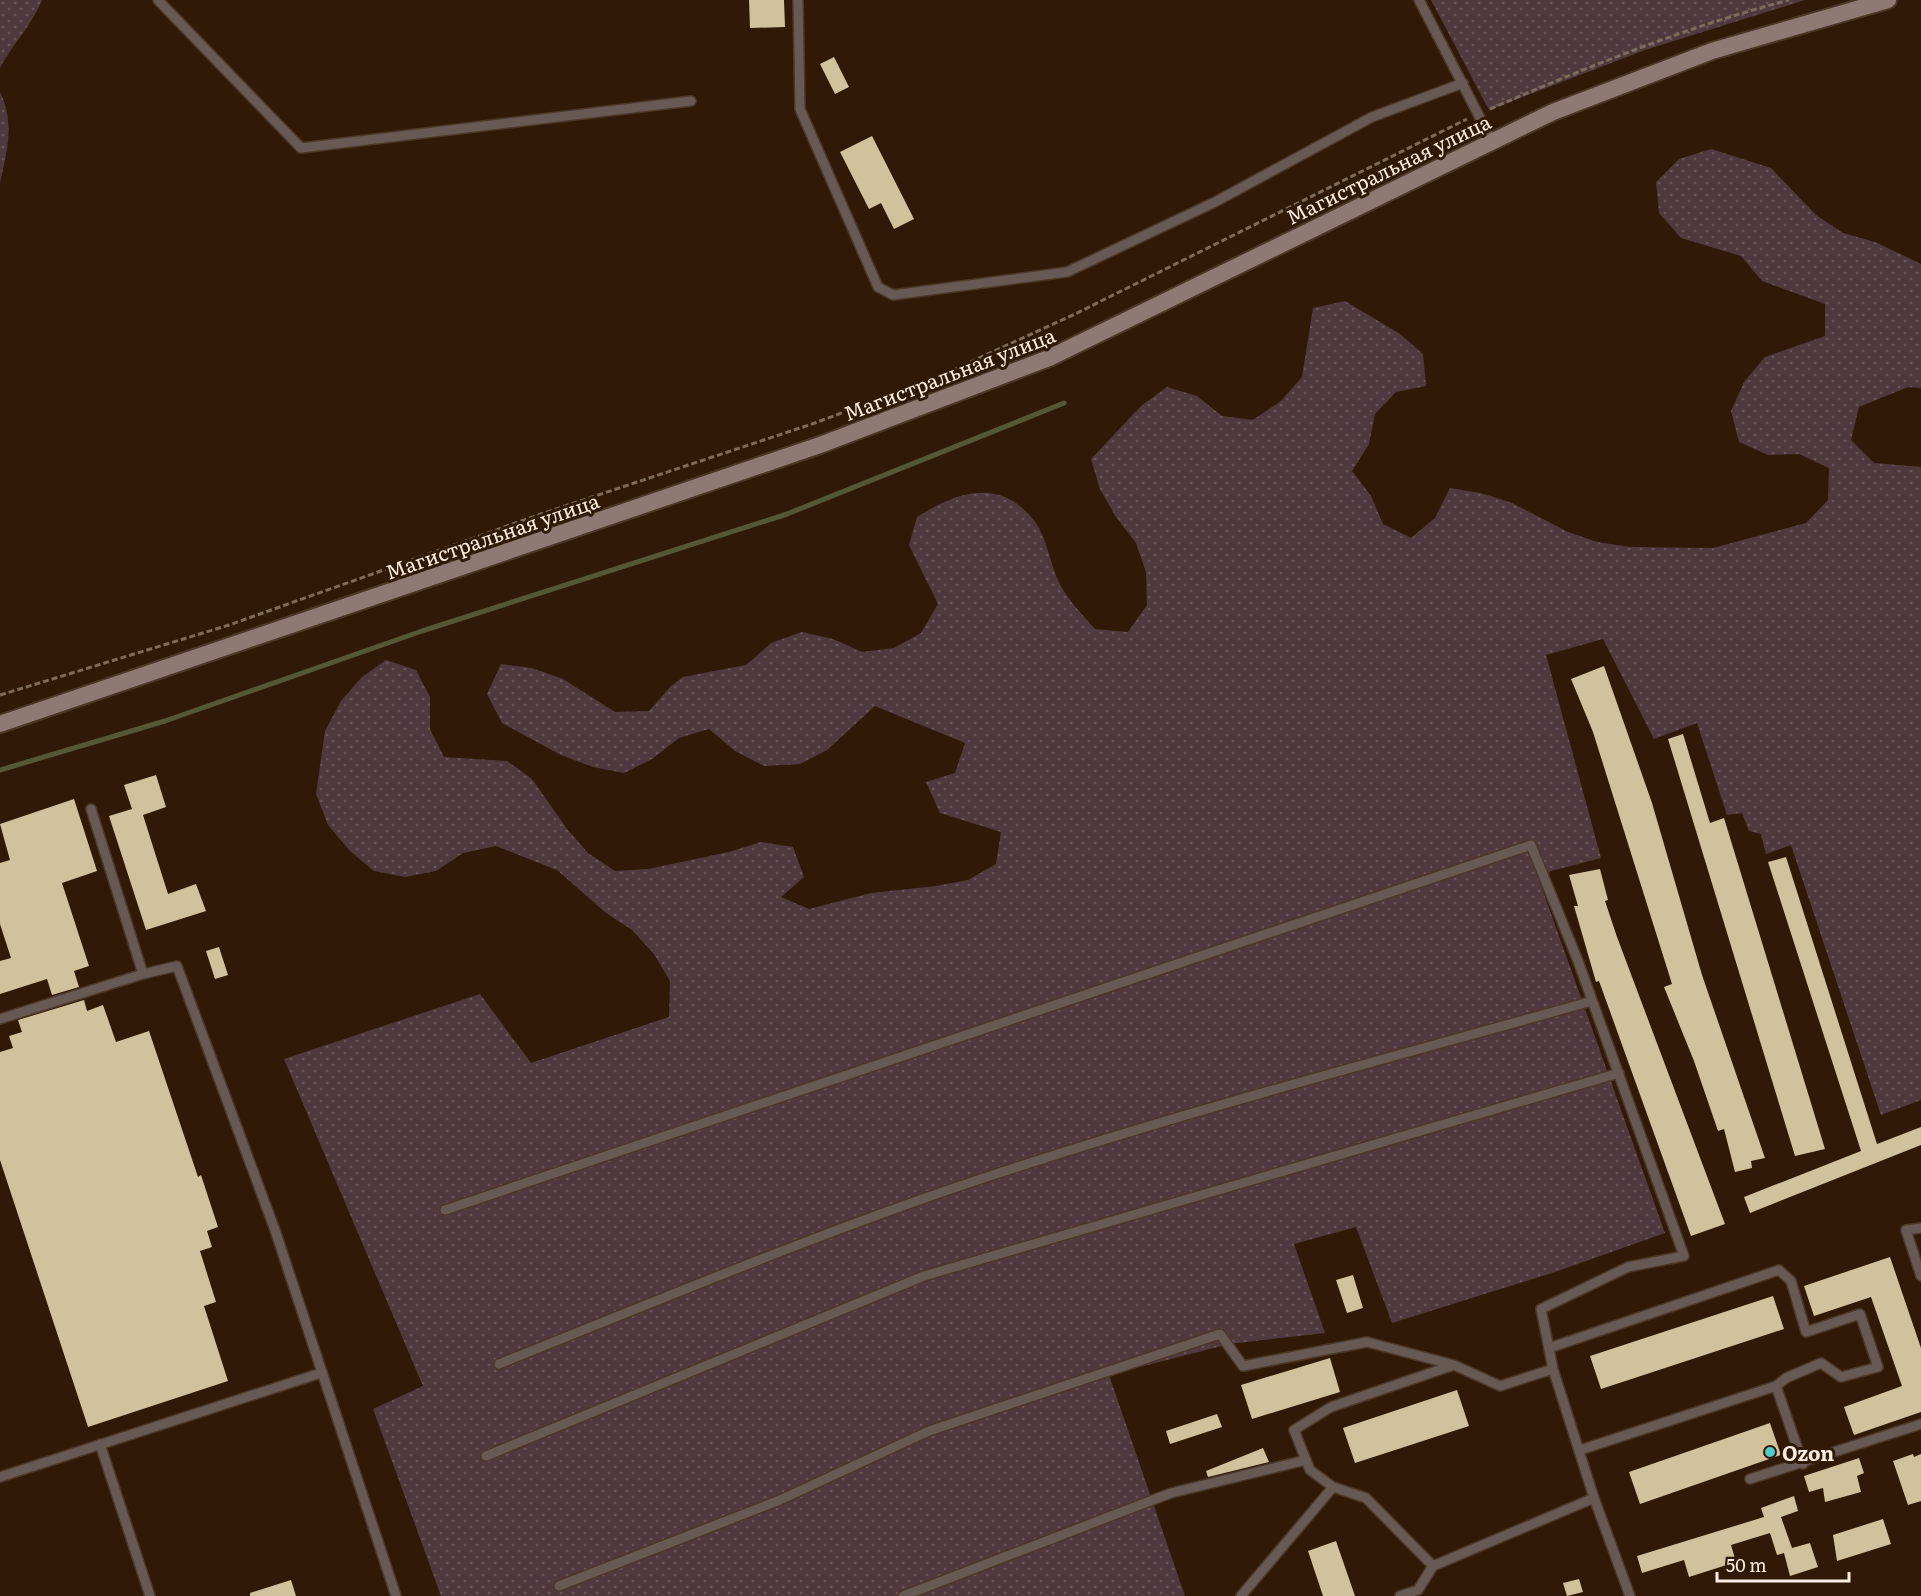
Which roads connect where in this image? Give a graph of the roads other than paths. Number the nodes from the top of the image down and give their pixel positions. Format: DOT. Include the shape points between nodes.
graph roads {
  1 [pos="158,0"];
  2 [pos="798,0"];
  3 [pos="1419,0"];
  4 [pos="1888,0"];
  5 [pos="1463,83"];
  6 [pos="692,101"];
  7 [pos="1492,141"];
  8 [pos="0,724"];
  9 [pos="91,809"];
  10 [pos="143,974"];
  11 [pos="1593,1001"];
  12 [pos="0,1018"];
  13 [pos="1619,1073"];
  14 [pos="445,1210"];
  15 [pos="1921,1228"];
  16 [pos="1921,1276"];
  17 [pos="1549,1348"];
  18 [pos="499,1364"];
  19 [pos="1454,1365"];
  20 [pos="1552,1369"];
  21 [pos="321,1373"];
  22 [pos="1776,1386"];
  23 [pos="1921,1424"];
  24 [pos="100,1444"];
  25 [pos="1580,1450"];
  26 [pos="486,1456"];
  27 [pos="1306,1460"];
  28 [pos="1803,1464"];
  29 [pos="0,1477"];
  30 [pos="1750,1479"];
  31 [pos="1333,1487"];
  32 [pos="1594,1498"];
  33 [pos="1433,1566"];
  34 [pos="559,1586"];
  35 [pos="150,1596"];
  36 [pos="396,1596"];
  37 [pos="903,1596"];
  38 [pos="1241,1596"];
  39 [pos="1400,1596"];
  40 [pos="1630,1596"];
  1 -- 6 [label="lane" via="301,148"];
  2 -- 5 [label="lane" via="800,109 878,287 893,295 1068,272 1215,202 1372,117"];
  3 -- 5 [label="lane"];
  4 -- 7 [label="main road, Магистральная улица" via="1712,51 1553,112"];
  5 -- 7 [label="lane"];
  7 -- 8 [label="main road, Магистральная улица" via="1049,358 1001,377 820,445"];
  9 -- 10 [label="lane"];
  10 -- 12 [label="lane"];
  10 -- 21 [label="lane" via="177,966 275,1230"];
  11 -- 13 [label="lane"];
  11 -- 14 [label="lane" via="1531,845"];
  11 -- 18 [label="lane" via="1007,1170 802,1243"];
  13 -- 17 [label="lane" via="1684,1256 1628,1267 1541,1309"];
  13 -- 26 [label="lane" via="924,1276"];
  15 -- 16 [label="lane" via="1906,1230"];
  17 -- 20 [label="lane"];
  17 -- 22 [label="lane" via="1779,1270 1791,1281 1806,1332 1860,1314 1878,1367 1841,1377 1821,1364"];
  19 -- 20 [label="lane" via="1500,1386"];
  19 -- 27 [label="lane" via="1331,1407 1294,1430"];
  19 -- 34 [label="lane" via="1367,1341 1243,1366 1220,1334 929,1431 780,1500"];
  20 -- 25 [label="lane"];
  21 -- 24 [label="lane"];
  21 -- 36 [label="lane"];
  22 -- 25 [label="lane"];
  22 -- 28 [label="lane"];
  23 -- 28 [label="lane"];
  24 -- 29 [label="lane"];
  24 -- 35 [label="lane"];
  25 -- 32 [label="lane"];
  27 -- 31 [label="lane" via="1310,1470"];
  27 -- 37 [label="lane" via="1171,1493"];
  28 -- 30 [label="lane"];
  31 -- 33 [label="lane" via="1366,1498"];
  31 -- 38 [label="lane"];
  32 -- 33 [label="lane"];
  32 -- 40 [label="lane"];
  33 -- 39 [label="lane" via="1418,1590"];
}
